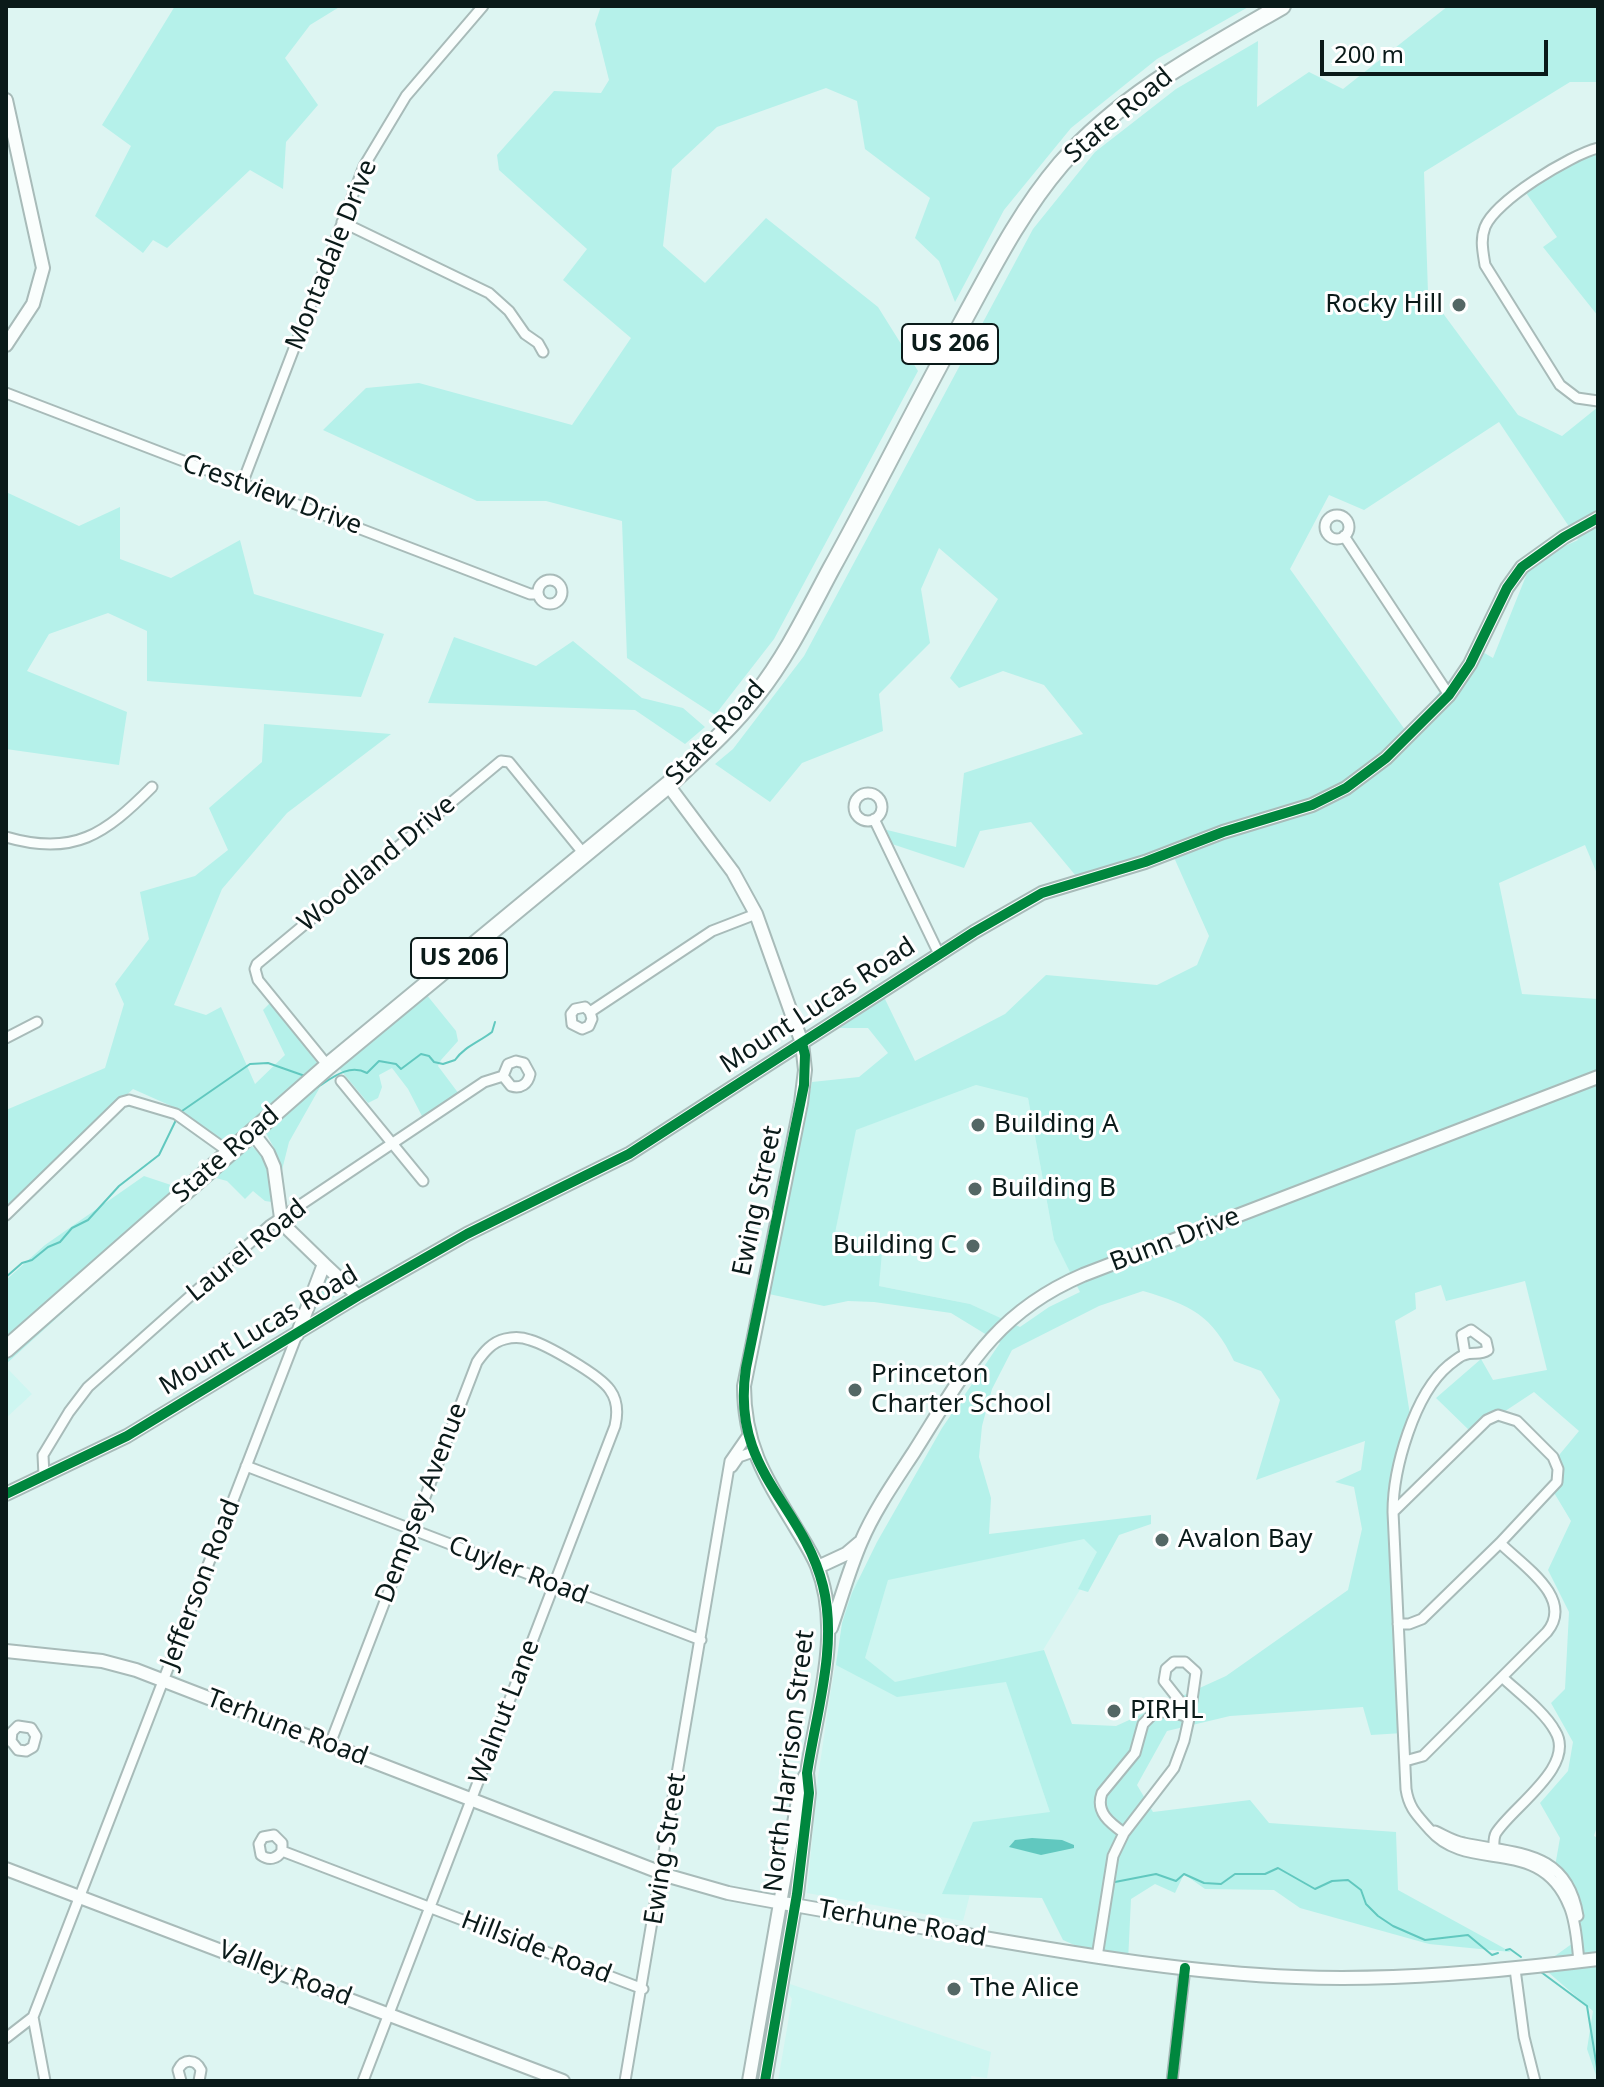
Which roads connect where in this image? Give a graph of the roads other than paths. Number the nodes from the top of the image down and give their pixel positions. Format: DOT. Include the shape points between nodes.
graph roads {
  1 [pos="483,6"];
  2 [pos="1282,6"];
  3 [pos="6,100"];
  4 [pos="1598,148"];
  5 [pos="342,222"];
  6 [pos="6,345"];
  7 [pos="543,352"];
  8 [pos="6,393"];
  9 [pos="1598,401"];
  10 [pos="242,484"];
  11 [pos="1598,518"];
  12 [pos="1344,536"];
  13 [pos="538,594"];
  14 [pos="1449,695"];
  15 [pos="668,785"];
  16 [pos="152,787"];
  17 [pos="874,819"];
  18 [pos="6,837"];
  19 [pos="584,854"];
  20 [pos="756,914"];
  21 [pos="939,954"];
  22 [pos="590,1012"];
  23 [pos="37,1022"];
  24 [pos="6,1038"];
  25 [pos="802,1043"];
  26 [pos="328,1066"];
  27 [pos="503,1076"];
  28 [pos="1598,1077"];
  29 [pos="341,1081"];
  30 [pos="252,1132"];
  31 [pos="393,1144"];
  32 [pos="229,1152"];
  33 [pos="423,1181"];
  34 [pos="6,1215"];
  35 [pos="281,1218"];
  36 [pos="324,1264"];
  37 [pos="358,1296"];
  38 [pos="297,1335"];
  39 [pos="6,1349"];
  40 [pos="1465,1354"];
  41 [pos="568,1360"];
  42 [pos="746,1368"];
  43 [pos="748,1435"];
  44 [pos="753,1452"];
  45 [pos="246,1466"];
  46 [pos="729,1474"];
  47 [pos="44,1476"];
  48 [pos="6,1494"];
  49 [pos="1393,1512"];
  50 [pos="412,1530"];
  51 [pos="861,1541"];
  52 [pos="1500,1543"];
  53 [pos="818,1567"];
  54 [pos="555,1585"];
  55 [pos="1398,1624"];
  56 [pos="828,1635"];
  57 [pos="701,1640"];
  58 [pos="6,1651"];
  59 [pos="1502,1677"];
  60 [pos="163,1681"];
  61 [pos="1189,1715"];
  62 [pos="330,1744"];
  63 [pos="1405,1761"];
  64 [pos="807,1773"];
  65 [pos="472,1799"];
  66 [pos="1124,1833"];
  67 [pos="282,1851"];
  68 [pos="1494,1852"];
  69 [pos="6,1869"];
  70 [pos="662,1873"];
  71 [pos="80,1897"];
  72 [pos="780,1903"];
  73 [pos="795,1905"];
  74 [pos="429,1908"];
  75 [pos="1097,1957"];
  76 [pos="1588,1960"];
  77 [pos="1185,1968"];
  78 [pos="1515,1969"];
  79 [pos="643,1989"];
  80 [pos="388,2015"];
  81 [pos="33,2017"];
  82 [pos="6,2038"];
  83 [pos="203,2080"];
  84 [pos="45,2081"];
  85 [pos="181,2081"];
  86 [pos="363,2081"];
  87 [pos="563,2081"];
  88 [pos="625,2081"];
  89 [pos="749,2081"];
  90 [pos="765,2081"];
  91 [pos="1172,2081"];
  92 [pos="1535,2081"];
  1 -- 5 [label="street, Montadale Drive" via="406,96 364,166"];
  2 -- 15 [label="highway, State Road / US 206" via="1186,62 1112,115 1042,188 968,311 790,646 737,719"];
  3 -- 6 [label="street" via="43,268 33,304"];
  4 -- 9 [label="street" via="1563,162 1497,209 1482,245 1485,265 1553,376 1577,398"];
  5 -- 7 [label="street" via="489,293"];
  5 -- 10 [label="street, Montadale Drive"];
  8 -- 10 [label="street, Crestview Drive"];
  10 -- 13 [label="street, Crestview Drive"];
  11 -- 14 [label="street, Mount Lucas Road" via="1522,567"];
  12 -- 14 [label="street"];
  14 -- 21 [label="street, Mount Lucas Road" via="1386,758 1327,798 1042,893"];
  15 -- 19 [label="highway, State Road / US 206"];
  15 -- 20 [label="street, Ewing Street" via="733,872"];
  16 -- 18 [label="street" via="114,823 80,841 40,845"];
  17 -- 21 [label="street"];
  19 -- 26 [label="highway, State Road / US 206"];
  19 -- 26 [label="street, Woodland Drive" via="509,762 501,761 255,969 258,980"];
  20 -- 22 [label="street" via="712,931"];
  20 -- 25 [label="street, Ewing Street"];
  21 -- 25 [label="street, Mount Lucas Road"];
  23 -- 24 [label="street"];
  25 -- 37 [label="street, Mount Lucas Road" via="629,1154 467,1234"];
  25 -- 42 [label="street, Ewing Street" via="801,1103"];
  26 -- 30 [label="highway, State Road / US 206"];
  27 -- 31 [label="street, Laurel Road" via="484,1082"];
  28 -- 51 [label="street, Bunn Drive" via="1083,1275 1041,1296 997,1330 971,1361"];
  29 -- 31 [label="street"];
  30 -- 32 [label="highway, State Road / US 206"];
  30 -- 35 [label="street" via="274,1167"];
  31 -- 33 [label="street"];
  31 -- 35 [label="street, Laurel Road"];
  32 -- 34 [label="street" via="176,1114 129,1100"];
  32 -- 39 [label="highway, State Road / US 206"];
  35 -- 36 [label="street"];
  35 -- 47 [label="street, Laurel Road" via="88,1387 43,1455"];
  36 -- 37 [label="street"];
  36 -- 38 [label="street, Jefferson Road"];
  37 -- 38 [label="street, Mount Lucas Road"];
  38 -- 45 [label="street, Jefferson Road"];
  38 -- 47 [label="street, Mount Lucas Road" via="127,1436"];
  40 -- 49 [label="street" via="1446,1368 1416,1414 1399,1466"];
  41 -- 50 [label="street, Dempsey Avenue" via="518,1337 499,1340 484,1352"];
  41 -- 54 [label="street, Walnut Lane" via="610,1389 617,1418"];
  42 -- 43 [label="street, North Harrison Street"];
  43 -- 44 [label="street, North Harrison Street"];
  43 -- 46 [label="street, Ewing Street" via="732,1455"];
  44 -- 46 [label="street" via="739,1457"];
  44 -- 53 [label="street, North Harrison Street"];
  45 -- 50 [label="street, Cuyler Road"];
  45 -- 60 [label="street, Jefferson Road"];
  46 -- 57 [label="street, Ewing Street"];
  47 -- 48 [label="street, Mount Lucas Road"];
  49 -- 52 [label="street" via="1487,1420 1505,1416 1553,1457 1558,1476 1553,1489"];
  49 -- 55 [label="street"];
  50 -- 54 [label="street, Cuyler Road"];
  50 -- 62 [label="street, Dempsey Avenue"];
  51 -- 53 [label="street, Bunn Drive"];
  51 -- 56 [label="street, Bunn Drive"];
  52 -- 55 [label="street" via="1422,1619"];
  52 -- 59 [label="street" via="1549,1591 1556,1605 1547,1632"];
  53 -- 56 [label="street, North Harrison Street"];
  54 -- 57 [label="street, Cuyler Road"];
  54 -- 65 [label="street, Walnut Lane"];
  55 -- 63 [label="street"];
  56 -- 64 [label="street, North Harrison Street"];
  57 -- 70 [label="street, Ewing Street"];
  58 -- 60 [label="street, Terhune Road" via="102,1661"];
  59 -- 63 [label="street" via="1423,1756"];
  59 -- 68 [label="street" via="1554,1728 1560,1747 1541,1783 1496,1833"];
  60 -- 62 [label="street, Terhune Road"];
  60 -- 71 [label="street, Jefferson Road"];
  61 -- 61 [label="street" via="1196,1672 1185,1662 1174,1662 1164,1681"];
  61 -- 66 [label="street" via="1174,1768"];
  61 -- 66 [label="street" via="1153,1714 1143,1724 1135,1753 1102,1793 1099,1802 1105,1817"];
  62 -- 65 [label="street, Terhune Road"];
  63 -- 68 [label="street" via="1414,1815 1432,1831"];
  64 -- 72 [label="street, North Harrison Street"];
  64 -- 73 [label="street, North Harrison Street"];
  65 -- 70 [label="street, Terhune Road"];
  65 -- 74 [label="street, Walnut Lane"];
  66 -- 75 [label="street" via="1110,1867"];
  67 -- 74 [label="street, Hillside Road"];
  68 -- 76 [label="street" via="1528,1863 1561,1891"];
  69 -- 71 [label="street, Valley Road"];
  70 -- 72 [label="street, Terhune Road"];
  70 -- 79 [label="street, Ewing Street"];
  71 -- 80 [label="street, Valley Road"];
  71 -- 81 [label="street, Jefferson Road"];
  72 -- 73 [label="street, Terhune Road"];
  72 -- 89 [label="street, North Harrison Street"];
  73 -- 75 [label="street, Terhune Road"];
  73 -- 90 [label="street, North Harrison Street"];
  74 -- 79 [label="street, Hillside Road"];
  74 -- 80 [label="street, Walnut Lane"];
  75 -- 77 [label="street, Terhune Road"];
  76 -- 78 [label="street, Terhune Road"];
  77 -- 78 [label="street, Terhune Road" via="1295,1977"];
  77 -- 91 [label="street"];
  78 -- 92 [label="street"];
  79 -- 88 [label="street, Ewing Street"];
  80 -- 86 [label="street, Walnut Lane"];
  80 -- 87 [label="street, Valley Road"];
  81 -- 82 [label="street"];
  81 -- 84 [label="street"];
  83 -- 85 [label="street" via="200,2066 190,2061 178,2070"];
}
